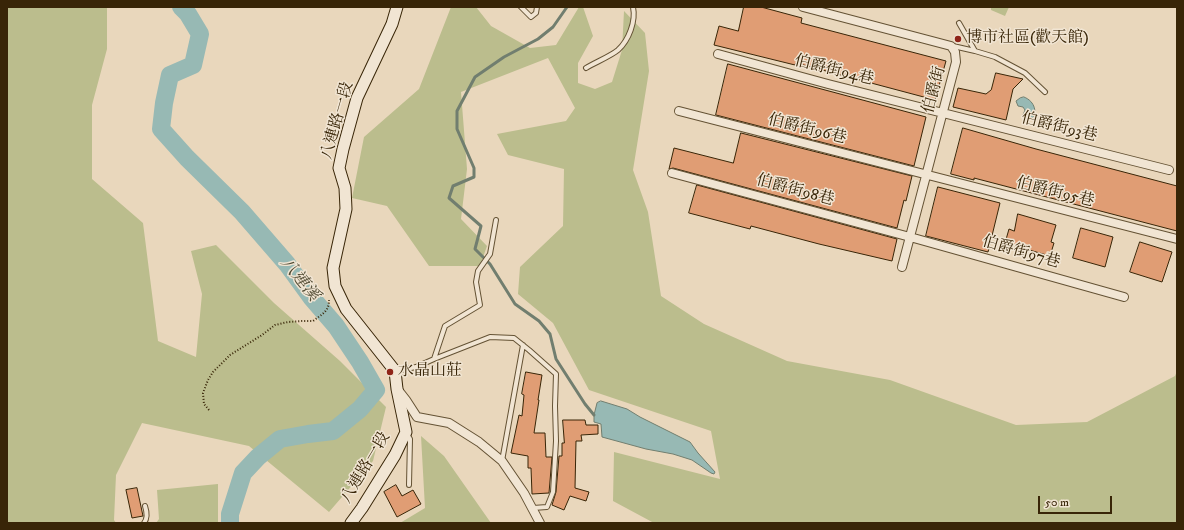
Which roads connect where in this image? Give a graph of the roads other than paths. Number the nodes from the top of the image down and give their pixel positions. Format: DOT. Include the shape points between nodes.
graph roads {
  1 [pos="397,7"];
  2 [pos="521,7"];
  3 [pos="537,7"];
  4 [pos="634,7"];
  5 [pos="803,7"];
  6 [pos="959,23"];
  7 [pos="951,46"];
  8 [pos="975,51"];
  9 [pos="718,54"];
  10 [pos="586,68"];
  11 [pos="1045,92"];
  12 [pos="679,111"];
  13 [pos="943,112"];
  14 [pos="1169,170"];
  15 [pos="672,173"];
  16 [pos="927,175"];
  17 [pos="496,220"];
  18 [pos="910,237"];
  19 [pos="1177,239"];
  20 [pos="902,267"];
  21 [pos="1124,297"];
  22 [pos="522,345"];
  23 [pos="434,359"];
  24 [pos="395,371"];
  25 [pos="397,389"];
  26 [pos="406,432"];
  27 [pos="502,461"];
  28 [pos="409,485"];
  29 [pos="145,506"];
  30 [pos="532,508"];
  31 [pos="144,523"];
  32 [pos="351,523"];
  33 [pos="539,523"];
  1 -- 24 [label="street, 八連路一段" via="392,24 357,98 343,149 339,168 346,209 333,268 335,286 346,309"];
  2 -- 3 [label="lane" via="531,17 536,13"];
  4 -- 10 [label="lane" via="632,27 626,40 618,50"];
  5 -- 7 [label="street, 伯爵街"];
  6 -- 8 [label="lane"];
  7 -- 8 [label="lane"];
  7 -- 13 [label="street, 伯爵街" via="955,52 956,62"];
  8 -- 11 [label="lane" via="995,57 1024,73"];
  9 -- 13 [label="street, 伯爵街94巷"];
  12 -- 16 [label="street, 伯爵街96巷"];
  13 -- 14 [label="street, 伯爵街93巷"];
  13 -- 16 [label="street, 伯爵街"];
  15 -- 18 [label="street, 伯爵街98巷"];
  16 -- 18 [label="street, 伯爵街"];
  16 -- 19 [label="street, 伯爵街95巷"];
  17 -- 23 [label="lane" via="490,254 478,272 476,282 480,305 445,326"];
  18 -- 20 [label="street, 伯爵街"];
  18 -- 21 [label="street, 伯爵街97巷"];
  22 -- 23 [label="lane" via="514,338 490,337"];
  22 -- 27 [label="lane"];
  22 -- 30 [label="lane" via="556,374 553,492 546,507"];
  23 -- 24 [label="lane" via="416,367"];
  24 -- 25 [label="street, 八連路一段"];
  25 -- 26 [label="street, 八連路一段"];
  25 -- 27 [label="street" via="417,417 449,423 479,442"];
  26 -- 28 [label="lane" via="410,439"];
  26 -- 32 [label="street, 八連路一段" via="395,455"];
  27 -- 30 [label="street"];
  29 -- 31 [label="lane" via="147,513"];
  30 -- 33 [label="street"];
}
